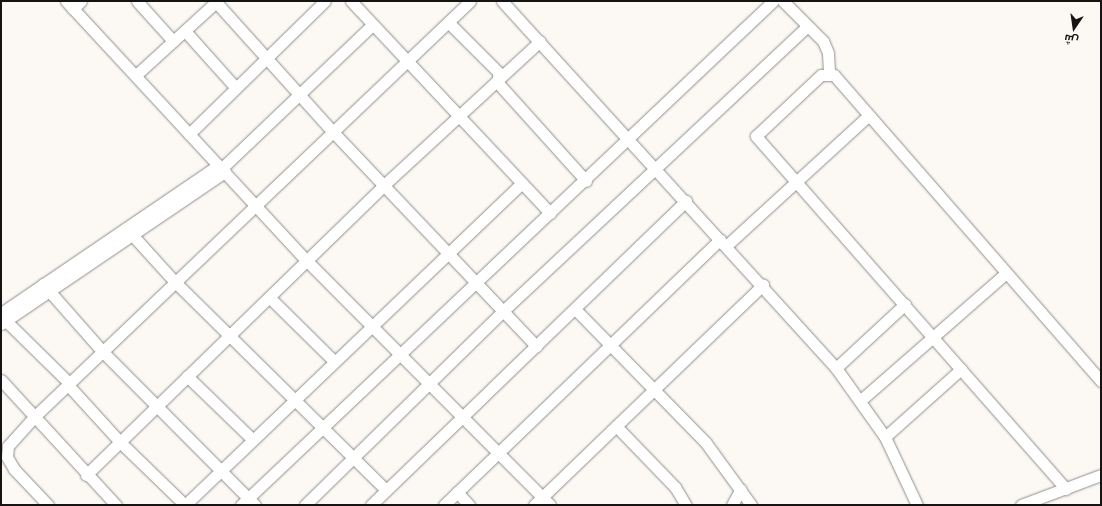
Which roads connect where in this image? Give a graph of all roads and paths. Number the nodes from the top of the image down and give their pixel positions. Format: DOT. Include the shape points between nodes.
graph roads {
  1 [pos="137,1"];
  2 [pos="216,1"];
  3 [pos="325,1"];
  4 [pos="351,1"];
  5 [pos="470,1"];
  6 [pos="502,1"];
  7 [pos="772,1"];
  8 [pos="783,1"];
  9 [pos="73,4"];
  10 [pos="449,23"];
  11 [pos="372,25"];
  12 [pos="808,26"];
  13 [pos="185,31"];
  14 [pos="174,41"];
  15 [pos="540,41"];
  16 [pos="266,59"];
  17 [pos="408,63"];
  18 [pos="829,73"];
  19 [pos="136,75"];
  20 [pos="497,82"];
  21 [pos="236,88"];
  22 [pos="301,94"];
  23 [pos="459,117"];
  24 [pos="867,117"];
  25 [pos="334,133"];
  26 [pos="189,134"];
  27 [pos="629,138"];
  28 [pos="222,169"];
  29 [pos="658,170"];
  30 [pos="586,181"];
  31 [pos="796,182"];
  32 [pos="522,183"];
  33 [pos="384,185"];
  34 [pos="686,201"];
  35 [pos="256,206"];
  36 [pos="550,213"];
  37 [pos="129,232"];
  38 [pos="723,243"];
  39 [pos="447,252"];
  40 [pos="307,261"];
  41 [pos="1006,273"];
  42 [pos="175,282"];
  43 [pos="476,282"];
  44 [pos="763,285"];
  45 [pos="47,288"];
  46 [pos="269,297"];
  47 [pos="905,304"];
  48 [pos="575,309"];
  49 [pos="503,311"];
  50 [pos="3,319"];
  51 [pos="372,324"];
  52 [pos="228,335"];
  53 [pos="934,336"];
  54 [pos="612,344"];
  55 [pos="536,346"];
  56 [pos="102,351"];
  57 [pos="400,352"];
  58 [pos="334,361"];
  59 [pos="836,368"];
  60 [pos="961,369"];
  61 [pos="187,376"];
  62 [pos="1,380"];
  63 [pos="1101,381"];
  64 [pos="68,384"];
  65 [pos="429,384"];
  66 [pos="656,389"];
  67 [pos="293,400"];
  68 [pos="861,400"];
  69 [pos="157,406"];
  70 [pos="35,416"];
  71 [pos="461,418"];
  72 [pos="616,426"];
  73 [pos="321,428"];
  74 [pos="885,437"];
  75 [pos="252,439"];
  76 [pos="120,442"];
  77 [pos="498,455"];
  78 [pos="353,459"];
  79 [pos="221,470"];
  80 [pos="86,475"];
  81 [pos="1101,475"];
  82 [pos="741,489"];
  83 [pos="1066,489"];
  84 [pos="386,490"];
  85 [pos="457,492"];
  86 [pos="1044,501"];
  87 [pos="542,502"];
  88 [pos="248,503"];
  89 [pos="48,505"];
  90 [pos="116,505"];
  91 [pos="185,505"];
  92 [pos="305,505"];
  93 [pos="371,505"];
  94 [pos="444,505"];
  95 [pos="469,505"];
  96 [pos="686,505"];
  97 [pos="732,505"];
  98 [pos="751,505"];
  99 [pos="917,505"];
  100 [pos="1021,505"];
  1 -- 14 [label="street"];
  2 -- 13 [label="street"];
  2 -- 16 [label="street"];
  3 -- 16 [label="street"];
  4 -- 11 [label="street"];
  5 -- 10 [label="street"];
  6 -- 15 [label="street"];
  7 -- 27 [label="street"];
  8 -- 12 [label="street"];
  9 -- 19 [label="street"];
  10 -- 17 [label="street"];
  10 -- 20 [label="street" via="499,74"];
  11 -- 17 [label="street"];
  11 -- 22 [label="street"];
  12 -- 18 [label="street" via="828,53"];
  12 -- 29 [label="street"];
  13 -- 14 [label="street"];
  13 -- 21 [label="street"];
  14 -- 19 [label="street"];
  15 -- 20 [label="street"];
  15 -- 27 [label="street"];
  16 -- 21 [label="street"];
  16 -- 22 [label="street"];
  17 -- 23 [label="street"];
  17 -- 25 [label="street"];
  18 -- 24 [label="street"];
  18 -- 31 [label="street" via="815,80 756,136"];
  19 -- 26 [label="street"];
  20 -- 23 [label="street"];
  20 -- 30 [label="street"];
  21 -- 26 [label="street"];
  22 -- 25 [label="street"];
  22 -- 28 [label="street"];
  23 -- 32 [label="street"];
  23 -- 33 [label="street"];
  24 -- 31 [label="street"];
  24 -- 41 [label="street"];
  25 -- 33 [label="street"];
  25 -- 35 [label="street"];
  26 -- 28 [label="street"];
  27 -- 29 [label="street"];
  27 -- 30 [label="street"];
  28 -- 35 [label="street"];
  28 -- 37 [label="street"];
  29 -- 34 [label="street"];
  29 -- 49 [label="street"];
  30 -- 36 [label="street"];
  31 -- 38 [label="street"];
  31 -- 47 [label="street"];
  32 -- 36 [label="street"];
  32 -- 39 [label="street"];
  33 -- 39 [label="street"];
  33 -- 40 [label="street"];
  34 -- 38 [label="street"];
  34 -- 48 [label="street"];
  35 -- 40 [label="street"];
  35 -- 42 [label="street"];
  36 -- 43 [label="street"];
  37 -- 42 [label="street"];
  37 -- 45 [label="street"];
  38 -- 44 [label="street"];
  38 -- 54 [label="street"];
  39 -- 43 [label="street"];
  39 -- 51 [label="street"];
  40 -- 46 [label="street"];
  40 -- 51 [label="street"];
  41 -- 53 [label="street"];
  41 -- 63 [label="street"];
  42 -- 52 [label="street"];
  42 -- 56 [label="street"];
  43 -- 49 [label="street"];
  43 -- 57 [label="street"];
  44 -- 59 [label="street"];
  44 -- 66 [label="street"];
  45 -- 50 [label="street"];
  45 -- 56 [label="street"];
  46 -- 52 [label="street"];
  46 -- 58 [label="street"];
  47 -- 53 [label="street"];
  47 -- 59 [label="street"];
  48 -- 54 [label="street"];
  48 -- 55 [label="street"];
  49 -- 55 [label="street"];
  49 -- 65 [label="street"];
  50 -- 64 [label="street"];
  51 -- 57 [label="street"];
  51 -- 58 [label="street"];
  52 -- 61 [label="street"];
  52 -- 67 [label="street"];
  53 -- 60 [label="street"];
  53 -- 68 [label="street"];
  54 -- 66 [label="street"];
  54 -- 77 [label="street"];
  55 -- 71 [label="street"];
  56 -- 64 [label="street"];
  56 -- 69 [label="street"];
  57 -- 65 [label="street"];
  57 -- 73 [label="street"];
  58 -- 67 [label="street"];
  59 -- 68 [label="street"];
  60 -- 74 [label="street"];
  60 -- 83 [label="street"];
  61 -- 69 [label="street"];
  61 -- 75 [label="street"];
  62 -- 70 [label="street"];
  64 -- 70 [label="street"];
  64 -- 76 [label="street"];
  65 -- 71 [label="street"];
  65 -- 78 [label="street"];
  66 -- 72 [label="street"];
  66 -- 82 [label="street" via="706,443"];
  67 -- 73 [label="street"];
  67 -- 75 [label="street"];
  68 -- 74 [label="street"];
  69 -- 76 [label="street"];
  69 -- 79 [label="street"];
  70 -- 80 [label="street"];
  70 -- 89 [label="street" via="8,446 7,457"];
  71 -- 77 [label="street"];
  71 -- 84 [label="street"];
  72 -- 87 [label="street"];
  72 -- 96 [label="street" via="675,487"];
  73 -- 78 [label="street"];
  73 -- 88 [label="street"];
  74 -- 99 [label="street"];
  75 -- 79 [label="street"];
  76 -- 80 [label="street"];
  76 -- 91 [label="street"];
  77 -- 85 [label="street"];
  77 -- 87 [label="street"];
  78 -- 84 [label="street"];
  78 -- 92 [label="street"];
  79 -- 88 [label="street"];
  79 -- 91 [label="street"];
  80 -- 90 [label="street"];
  81 -- 83 [label="street"];
  82 -- 97 [label="street"];
  82 -- 98 [label="street"];
  83 -- 86 [label="street"];
  84 -- 93 [label="street"];
  85 -- 94 [label="street"];
  85 -- 95 [label="street"];
  86 -- 100 [label="street"];
}
